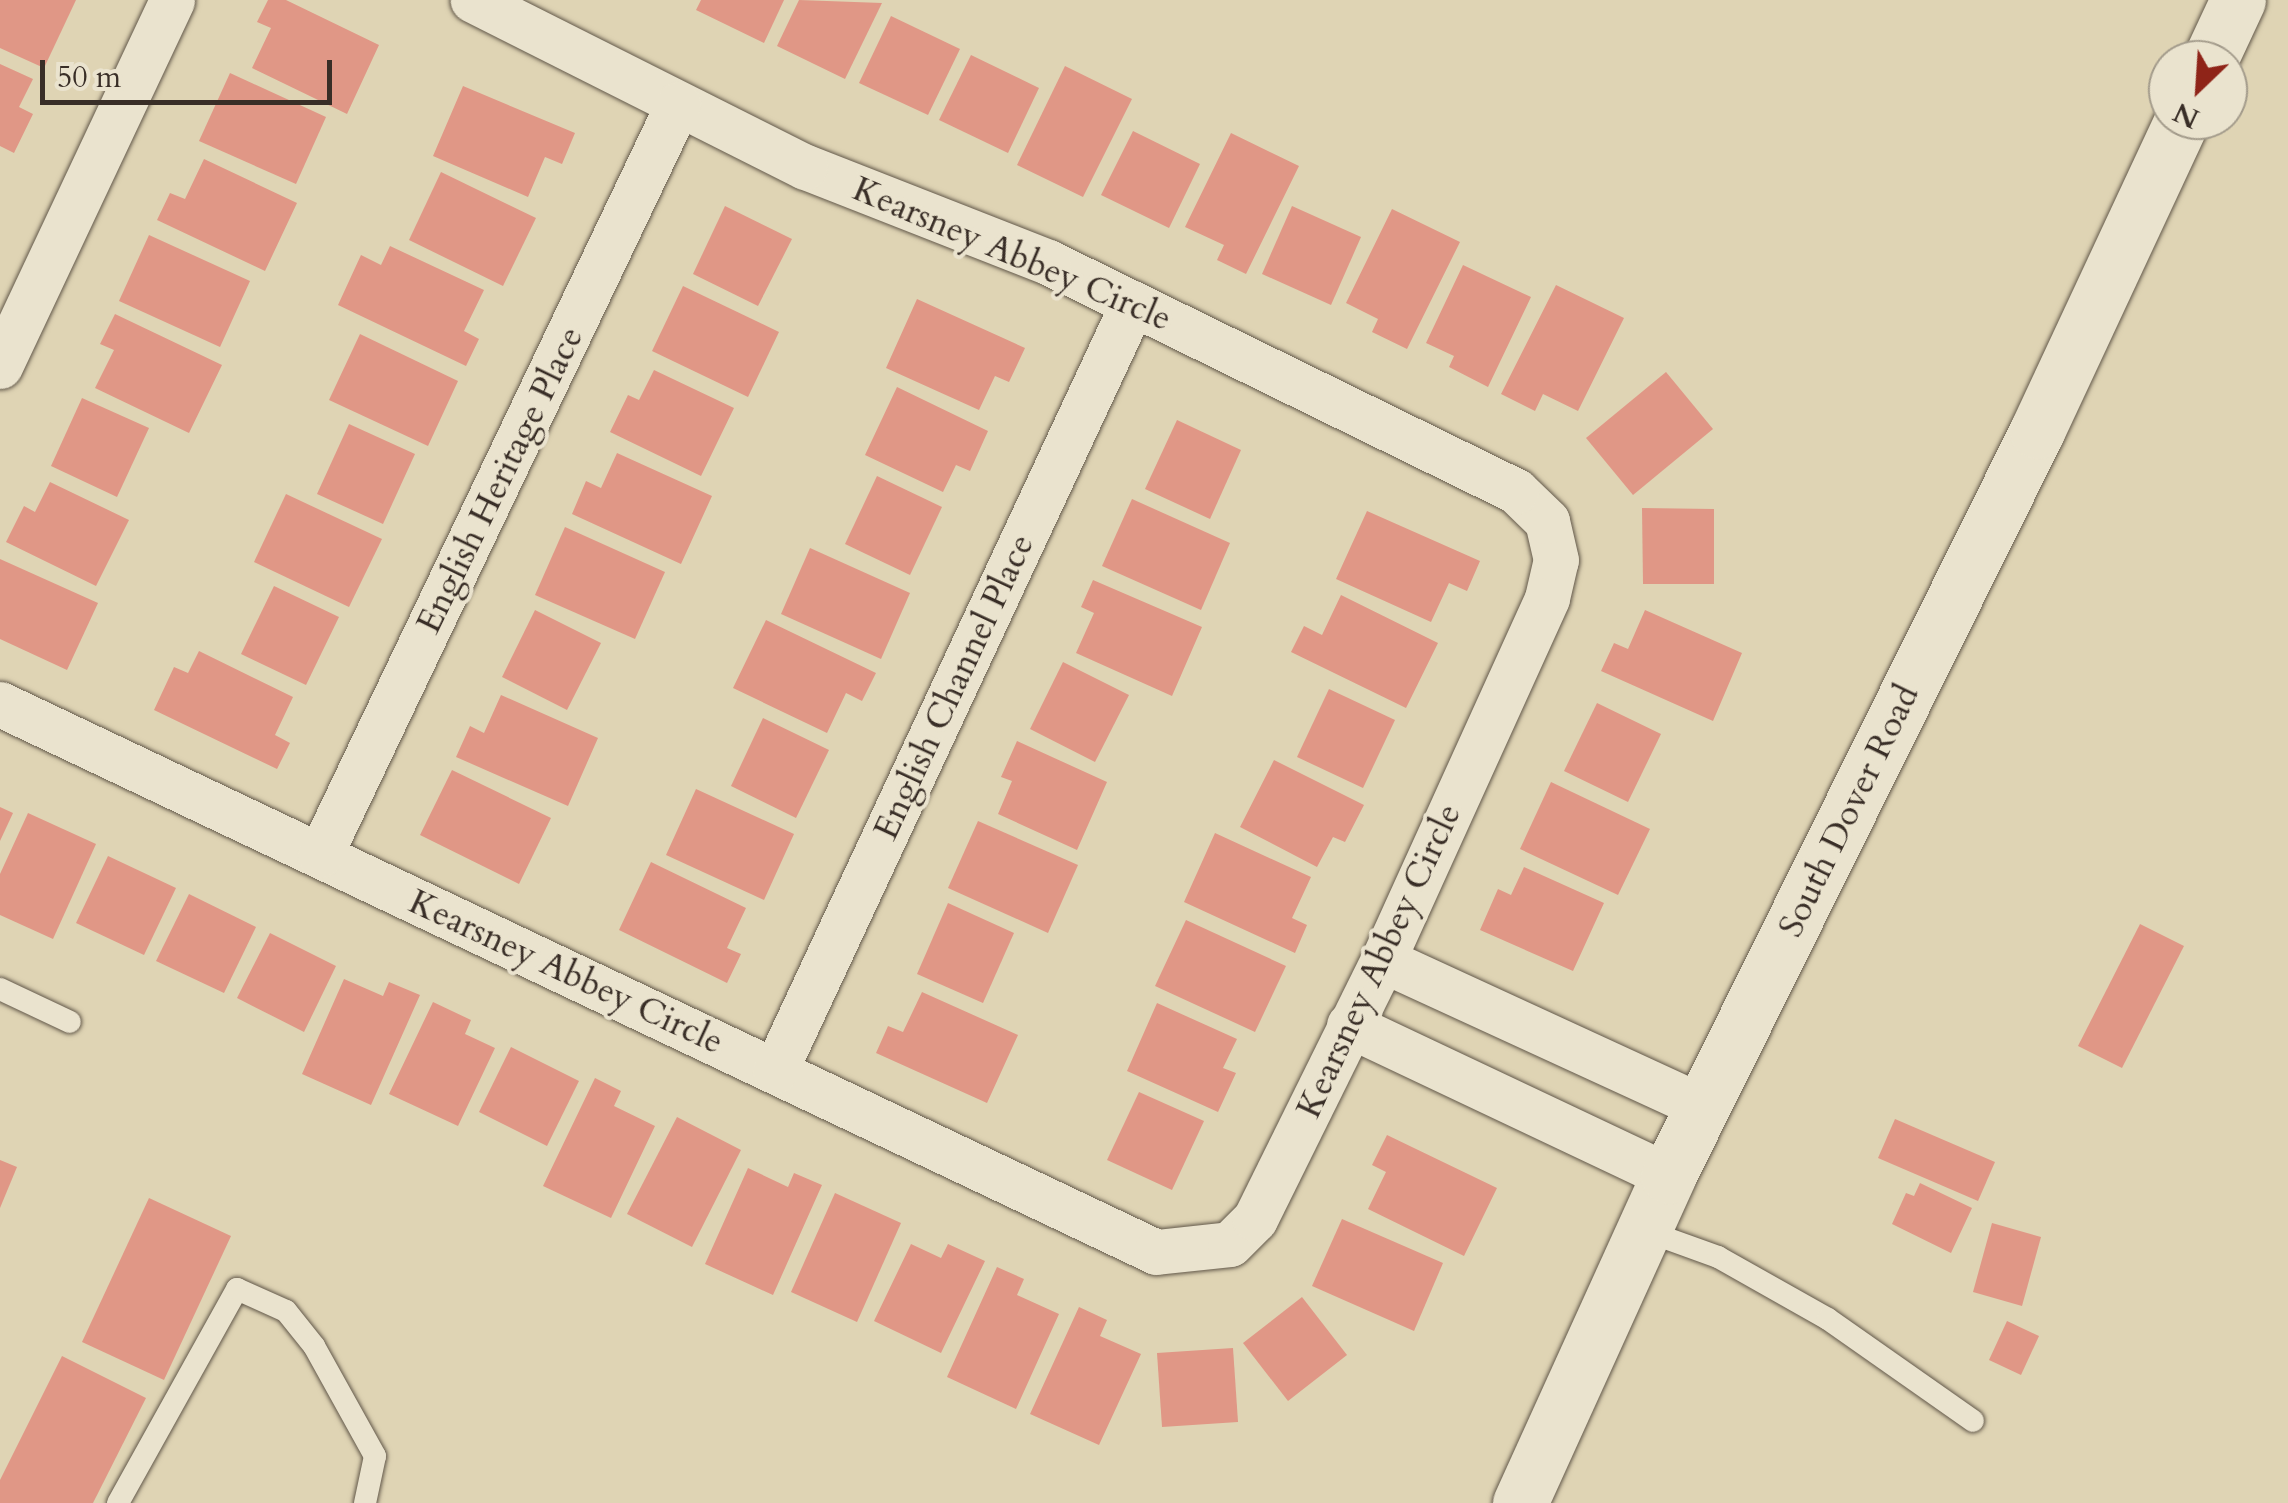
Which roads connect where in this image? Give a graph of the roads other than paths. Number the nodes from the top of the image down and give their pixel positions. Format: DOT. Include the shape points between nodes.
graph roads {
  1 [pos="172,0"];
  2 [pos="473,0"];
  3 [pos="2238,0"];
  4 [pos="2219,40"];
  5 [pos="678,104"];
  6 [pos="2173,140"];
  7 [pos="1133,303"];
  8 [pos="0,366"];
  9 [pos="0,704"];
  10 [pos="320,855"];
  11 [pos="1382,960"];
  12 [pos="0,989"];
  13 [pos="70,1022"];
  14 [pos="1349,1025"];
  15 [pos="1547,1037"];
  16 [pos="775,1071"];
  17 [pos="1515,1104"];
  18 [pos="1702,1107"];
  19 [pos="1668,1176"];
  20 [pos="1646,1231"];
  21 [pos="1973,1421"];
  22 [pos="118,1503"];
  23 [pos="366,1503"];
  24 [pos="1520,1503"];
  1 -- 8 [label="street"];
  2 -- 5 [label="street, Kearsney Abbey Circle"];
  3 -- 4 [label="street"];
  5 -- 7 [label="street, Kearsney Abbey Circle" via="805,167 1048,262"];
  5 -- 10 [label="street, English Heritage Place"];
  6 -- 18 [label="street, South Dover Road" via="2028,449"];
  7 -- 11 [label="street, Kearsney Abbey Circle" via="1516,491 1547,521 1556,560 1548,598"];
  7 -- 16 [label="street, English Channel Place"];
  9 -- 10 [label="street, Kearsney Abbey Circle"];
  10 -- 16 [label="street, Kearsney Abbey Circle"];
  11 -- 14 [label="street, Kearsney Abbey Circle"];
  11 -- 15 [label="street"];
  12 -- 13 [label="lane"];
  14 -- 16 [label="street, Kearsney Abbey Circle" via="1255,1219 1230,1244 1203,1250 1156,1252"];
  14 -- 17 [label="street"];
  15 -- 17 [label="street"];
  15 -- 18 [label="street"];
  17 -- 19 [label="street"];
  18 -- 19 [label="street, South Dover Road"];
  19 -- 20 [label="street, South Dover Road"];
  20 -- 21 [label="lane" via="1718,1256 1828,1319"];
  20 -- 24 [label="street, South Dover Road"];
  22 -- 23 [label="lane" via="237,1289 286,1311 314,1346 375,1456"];
}
